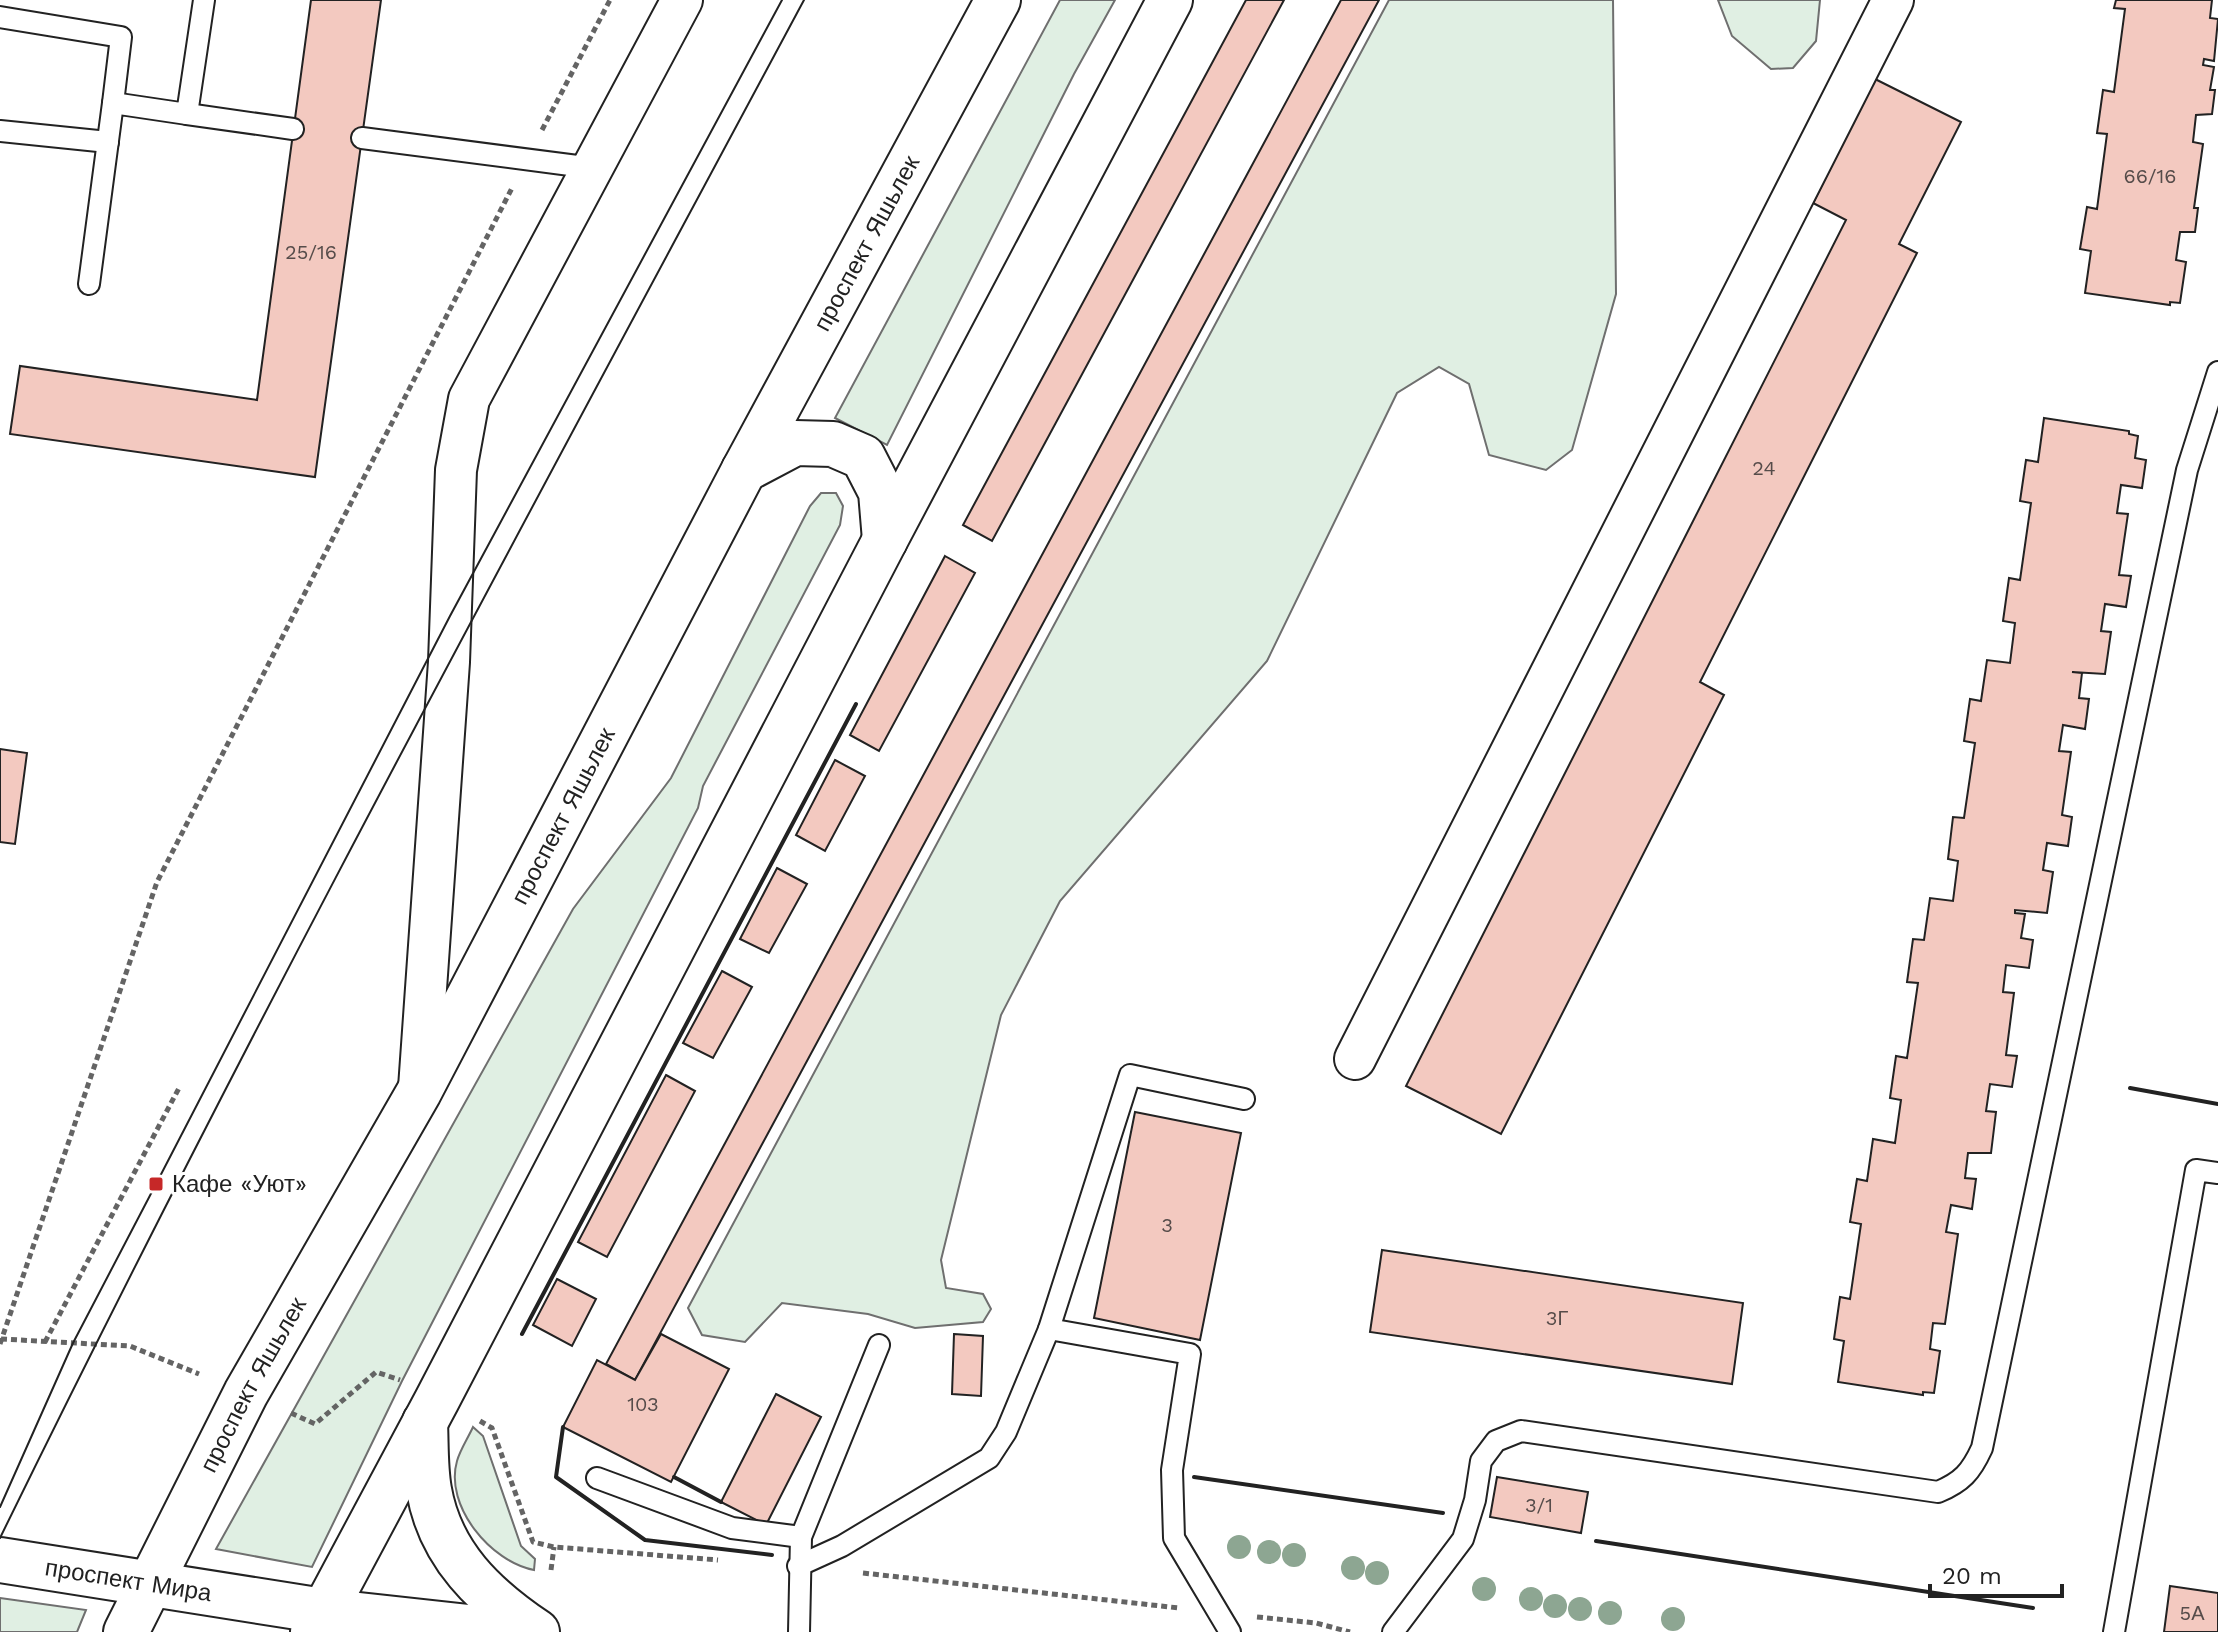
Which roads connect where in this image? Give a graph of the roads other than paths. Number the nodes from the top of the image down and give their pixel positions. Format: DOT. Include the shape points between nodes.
graph roads {
  1 [pos="204,0"];
  2 [pos="682,0"];
  3 [pos="998,0"];
  4 [pos="1170,0"];
  5 [pos="1893,0"];
  6 [pos="0,17"];
  7 [pos="113,103"];
  8 [pos="187,114"];
  9 [pos="293,129"];
  10 [pos="0,131"];
  11 [pos="362,138"];
  12 [pos="108,142"];
  13 [pos="593,168"];
  14 [pos="89,284"];
  15 [pos="2218,372"];
  16 [pos="744,470"];
  17 [pos="885,540"];
  18 [pos="1355,1059"];
  19 [pos="419,1092"];
  20 [pos="1244,1099"];
  21 [pos="2218,1173"];
  22 [pos="1049,1329"];
  23 [pos="879,1345"];
  24 [pos="425,1422"];
  25 [pos="597,1478"];
  26 [pos="801,1537"];
  27 [pos="0,1560"];
  28 [pos="798,1566"];
  29 [pos="148,1584"];
  30 [pos="318,1622"];
  31 [pos="126,1632"];
  32 [pos="513,1632"];
  33 [pos="537,1632"];
  34 [pos="799,1632"];
  35 [pos="1230,1632"];
  36 [pos="1393,1632"];
  37 [pos="2114,1632"];
  1 -- 8 [label="lane"];
  2 -- 13 [label="street"];
  3 -- 16 [label="main road, проспект Яшьлек"];
  4 -- 17 [label="main road"];
  5 -- 18 [label="street"];
  6 -- 7 [label="lane" via="121,37"];
  7 -- 8 [label="lane"];
  7 -- 12 [label="lane"];
  8 -- 9 [label="lane"];
  10 -- 12 [label="lane"];
  11 -- 13 [label="lane"];
  12 -- 14 [label="lane"];
  13 -- 19 [label="street" via="469,399 456,470 449,662"];
  15 -- 36 [label="lane" via="2187,470 1982,1448 1972,1470 1938,1492 1521,1431 1496,1441 1481,1461 1463,1539"];
  16 -- 17 [label="main road" via="795,443 833,444 863,457 881,492"];
  16 -- 19 [label="main road, проспект Яшьлек"];
  17 -- 24 [label="main road"];
  19 -- 29 [label="main road, проспект Яшьлек" via="246,1393"];
  20 -- 22 [label="lane" via="1130,1075"];
  21 -- 37 [label="lane" via="2196,1170"];
  22 -- 28 [label="lane" via="1006,1432 989,1458 842,1546"];
  22 -- 35 [label="lane" via="1190,1354 1172,1470 1174,1538"];
  23 -- 26 [label="lane"];
  24 -- 30 [label="main road"];
  24 -- 33 [label="main road" via="428,1489 453,1555 482,1590"];
  25 -- 26 [label="lane" via="732,1528"];
  26 -- 28 [label="lane"];
  27 -- 29 [label="main road, проспект Мира"];
  28 -- 34 [label="lane"];
  29 -- 30 [label="main road, проспект Мира" via="257,1600"];
  29 -- 31 [label="main road, проспект Яшьлек"];
  30 -- 32 [label="main road, проспект Мира"];
}
